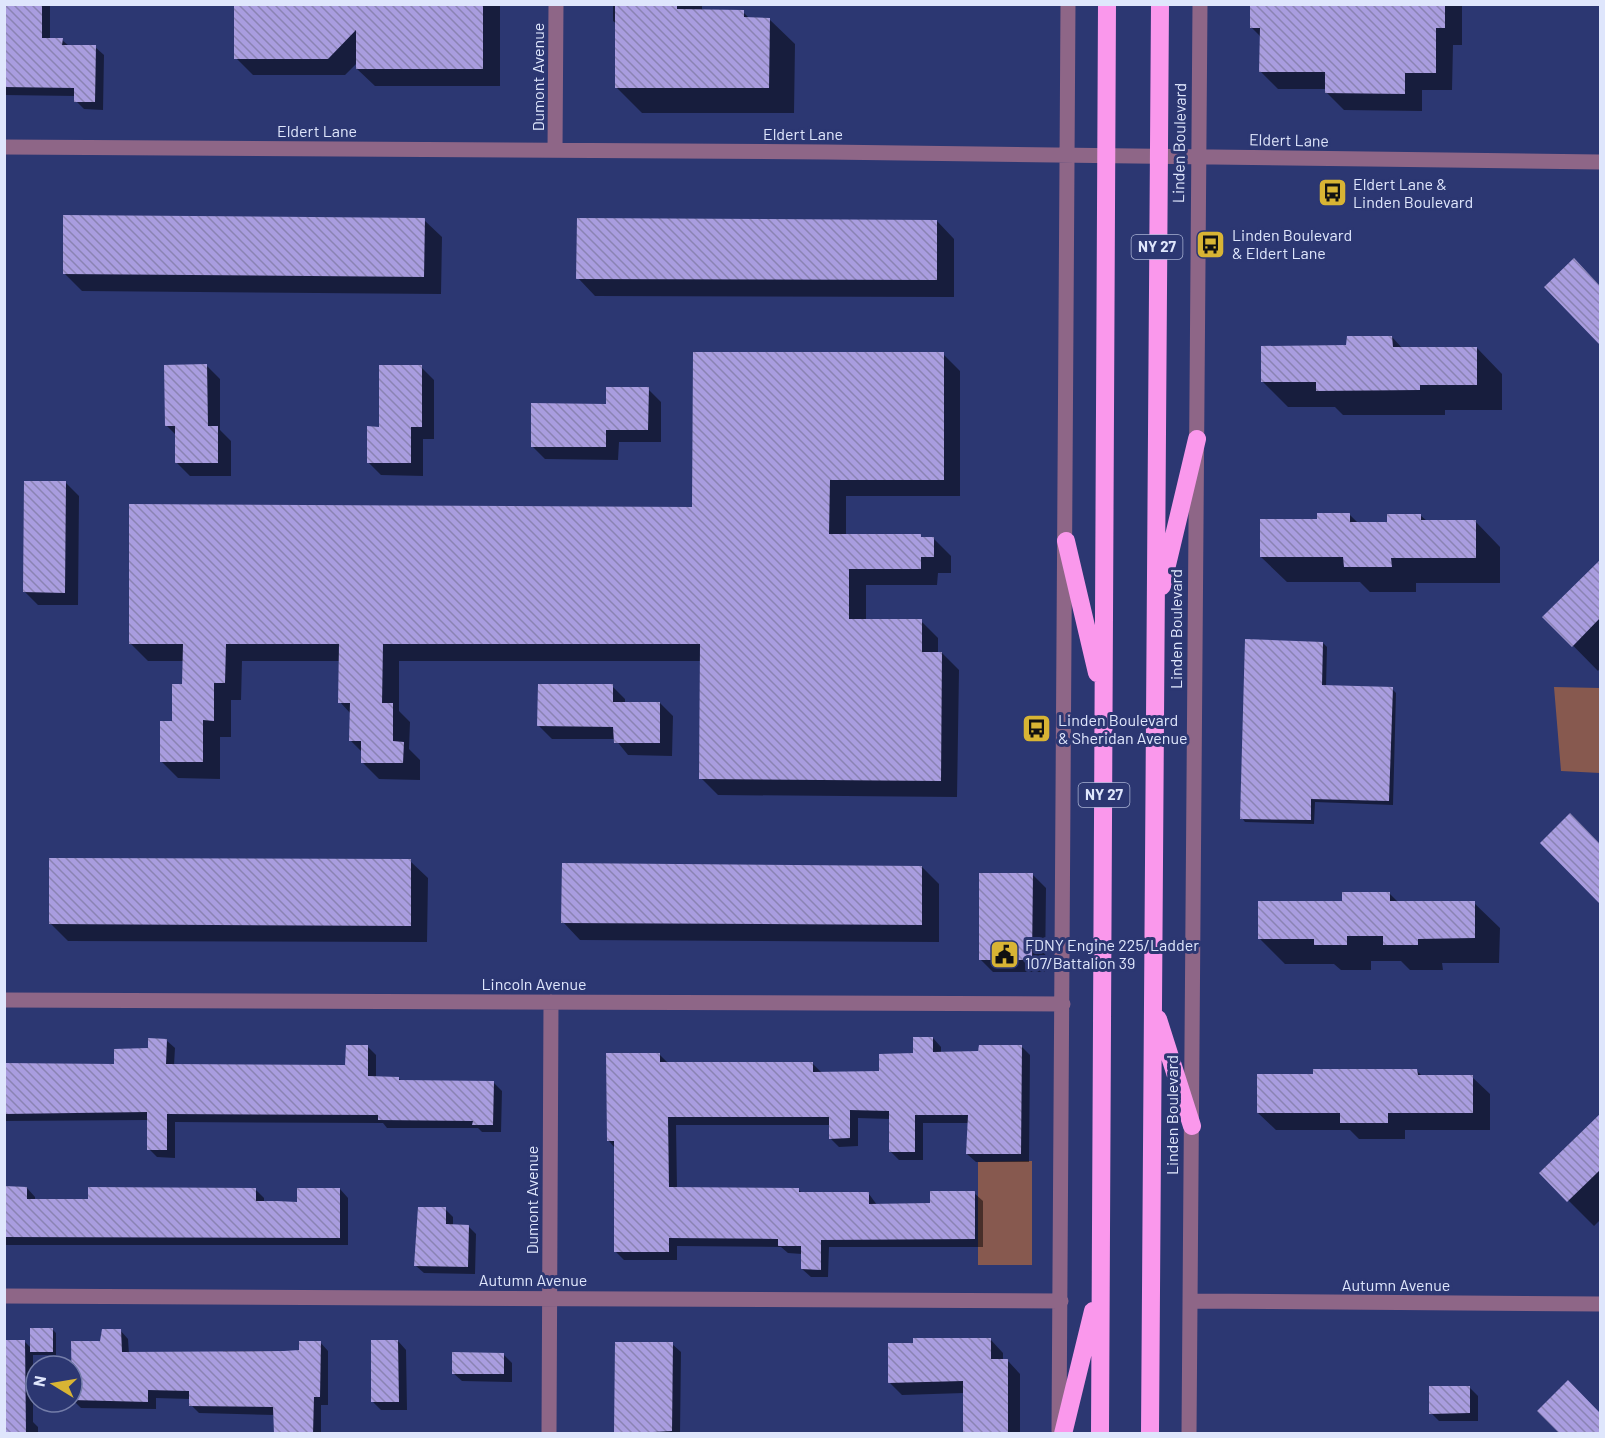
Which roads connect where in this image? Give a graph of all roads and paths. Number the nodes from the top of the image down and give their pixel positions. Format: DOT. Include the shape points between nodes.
graph roads {
  1 [pos="556,4"];
  2 [pos="1068,4"];
  3 [pos="1107,4"];
  4 [pos="1160,4"];
  5 [pos="1200,4"];
  6 [pos="4,147"];
  7 [pos="555,150"];
  8 [pos="1069,156"];
  9 [pos="1108,156"];
  10 [pos="1157,156"];
  11 [pos="1199,157"];
  12 [pos="1600,162"];
  13 [pos="1197,439"];
  14 [pos="1066,541"];
  15 [pos="1155,617"];
  16 [pos="1104,704"];
  17 [pos="4,1000"];
  18 [pos="551,1002"];
  19 [pos="1063,1004"];
  20 [pos="1153,1004"];
  21 [pos="1192,1126"];
  22 [pos="1101,1280"];
  23 [pos="4,1296"];
  24 [pos="549,1298"];
  25 [pos="1061,1301"];
  26 [pos="1191,1301"];
  27 [pos="1600,1304"];
  28 [pos="549,1434"];
  29 [pos="1061,1434"];
  30 [pos="1100,1434"];
  31 [pos="1150,1434"];
  32 [pos="1189,1434"];
  1 -- 7 [label="street, Dumont Avenue"];
  2 -- 8 [label="street"];
  3 -- 9 [label="highway, NY 27"];
  4 -- 10 [label="highway, Linden Boulevard / NY 27"];
  5 -- 11 [label="street, Linden Boulevard"];
  6 -- 7 [label="street, Eldert Lane"];
  7 -- 8 [label="street, Eldert Lane"];
  8 -- 9 [label="street, Eldert Lane"];
  8 -- 14 [label="street"];
  9 -- 10 [label="street, Eldert Lane"];
  9 -- 16 [label="highway, NY 27"];
  10 -- 11 [label="street, Eldert Lane"];
  10 -- 15 [label="highway, Linden Boulevard / NY 27"];
  11 -- 12 [label="street, Eldert Lane"];
  11 -- 13 [label="street, Linden Boulevard"];
  13 -- 15 [label="highway"];
  13 -- 21 [label="street, Linden Boulevard"];
  14 -- 16 [label="highway"];
  14 -- 19 [label="street"];
  15 -- 20 [label="highway, Linden Boulevard / NY 27"];
  16 -- 22 [label="highway, NY 27"];
  17 -- 18 [label="street, Lincoln Avenue"];
  18 -- 19 [label="street, Lincoln Avenue"];
  18 -- 24 [label="street, Dumont Avenue"];
  19 -- 25 [label="street"];
  20 -- 21 [label="highway"];
  20 -- 31 [label="highway, Linden Boulevard / NY 27"];
  21 -- 26 [label="street, Linden Boulevard"];
  22 -- 29 [label="highway"];
  22 -- 30 [label="highway, NY 27"];
  23 -- 24 [label="street, Autumn Avenue"];
  24 -- 25 [label="street, Autumn Avenue"];
  24 -- 28 [label="street, Dumont Avenue"];
  25 -- 29 [label="street"];
  26 -- 27 [label="street, Autumn Avenue"];
  26 -- 32 [label="street, Linden Boulevard"];
}
